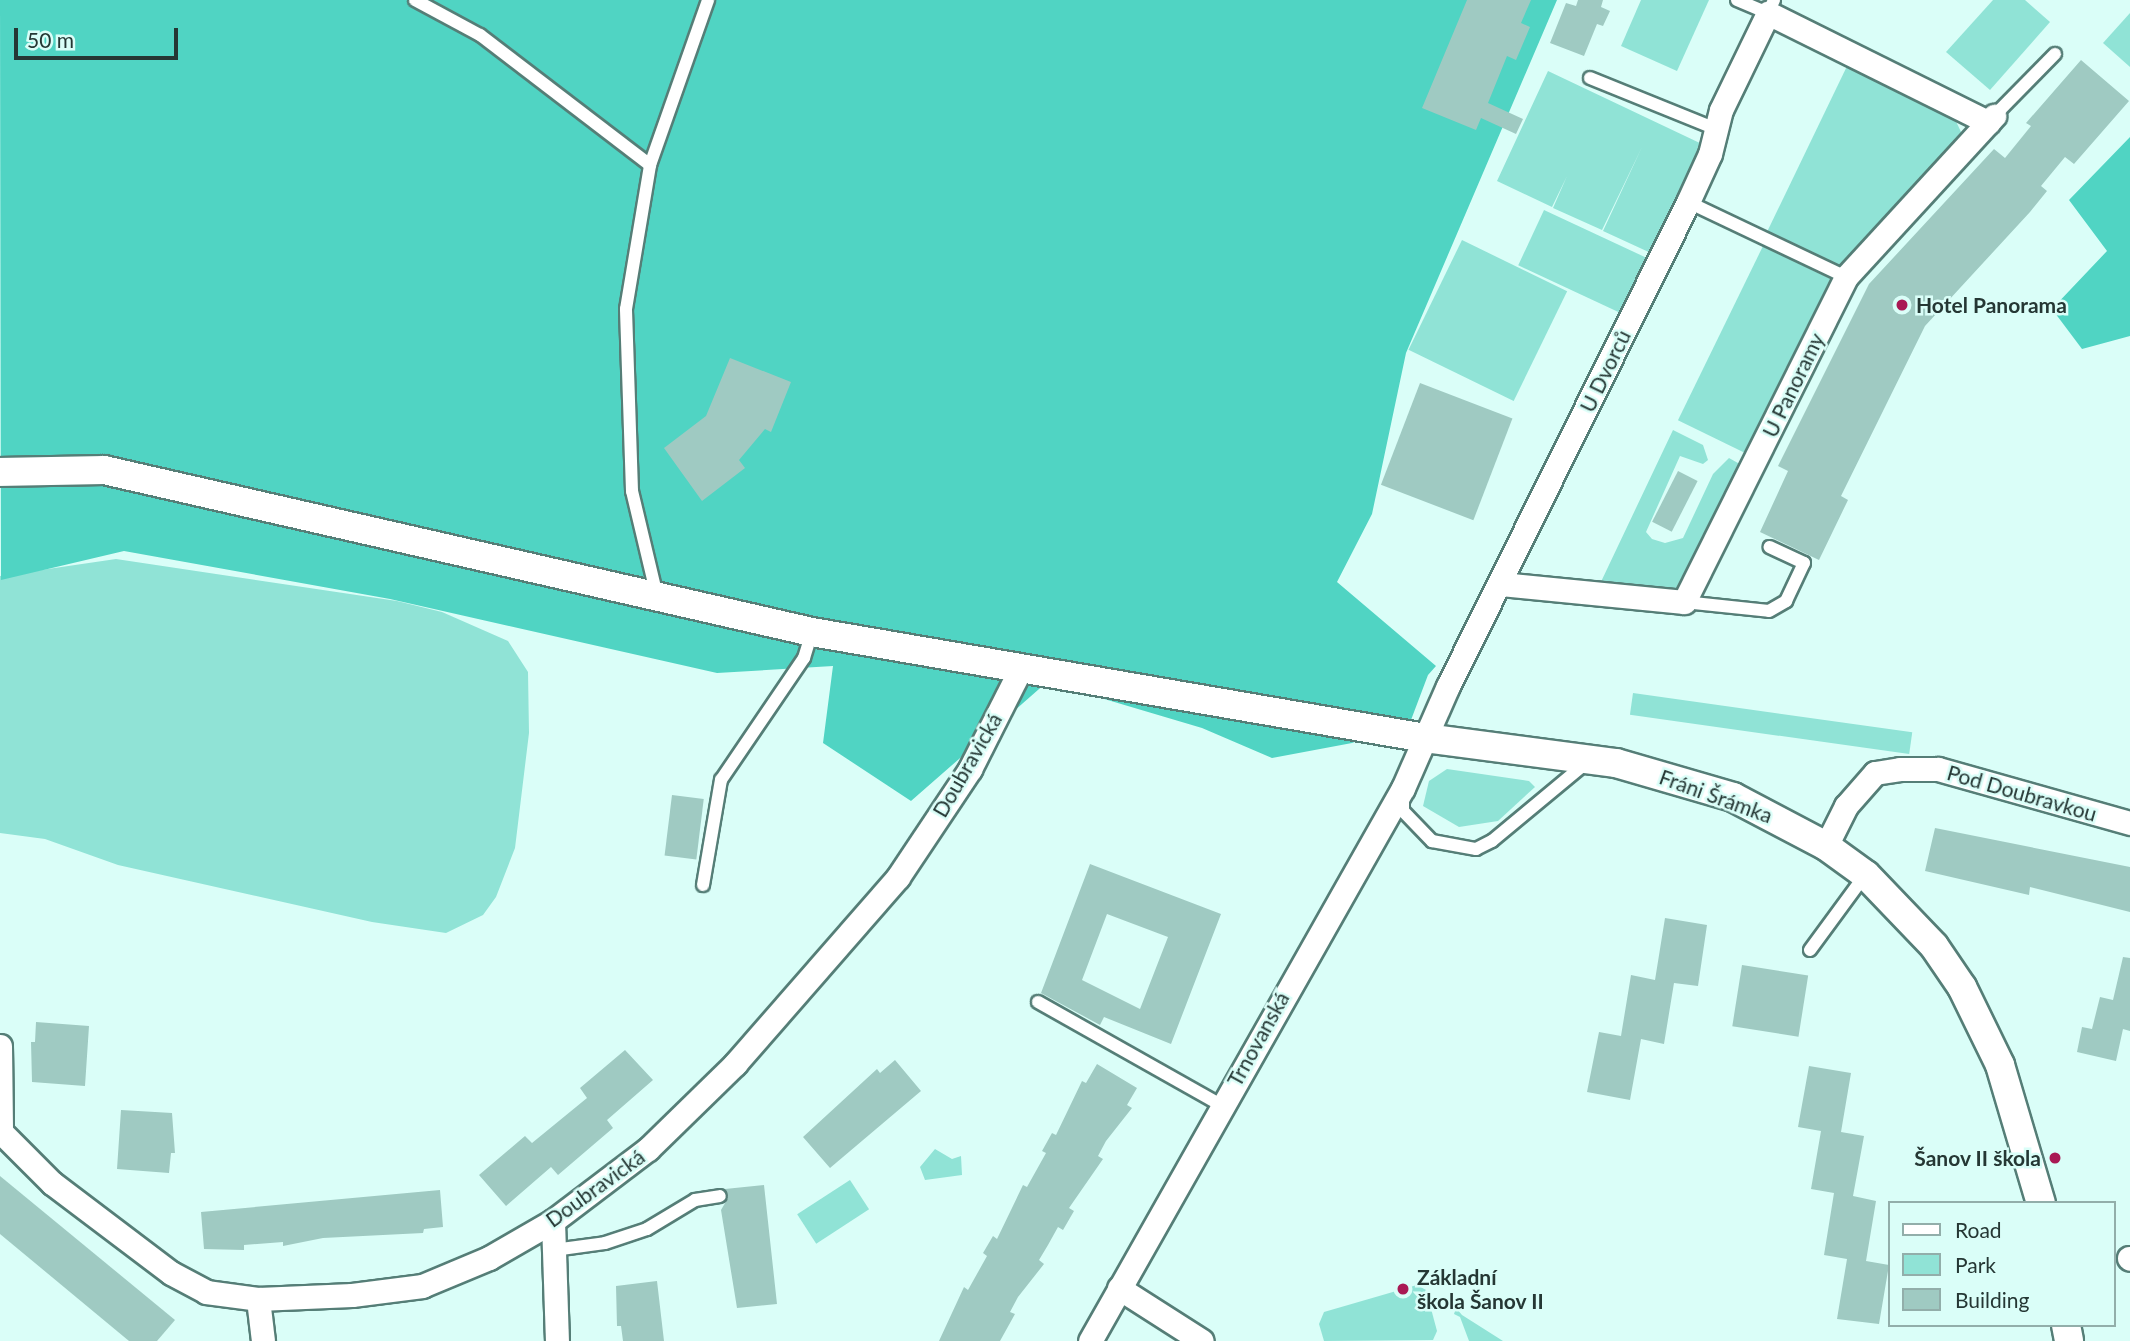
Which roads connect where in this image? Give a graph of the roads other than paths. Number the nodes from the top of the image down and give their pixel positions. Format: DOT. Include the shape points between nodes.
graph roads {
  1 [pos="415,0"];
  2 [pos="708,0"];
  3 [pos="1737,0"];
  4 [pos="1771,7"];
  5 [pos="2055,54"];
  6 [pos="1590,78"];
  7 [pos="1991,119"];
  8 [pos="1716,129"];
  9 [pos="650,165"];
  10 [pos="1688,202"];
  11 [pos="1846,277"];
  12 [pos="0,472"];
  13 [pos="1770,547"];
  14 [pos="1501,584"];
  15 [pos="657,597"];
  16 [pos="1684,603"];
  17 [pos="812,632"];
  18 [pos="1021,668"];
  19 [pos="1425,738"];
  20 [pos="1616,763"];
  21 [pos="1403,788"];
  22 [pos="2130,823"];
  23 [pos="1826,846"];
  24 [pos="1866,875"];
  25 [pos="703,885"];
  26 [pos="1810,950"];
  27 [pos="1038,1002"];
  28 [pos="0,1046"];
  29 [pos="1221,1105"];
  30 [pos="0,1131"];
  31 [pos="720,1196"];
  32 [pos="2040,1201"];
  33 [pos="553,1221"];
  34 [pos="554,1250"];
  35 [pos="1119,1288"];
  36 [pos="258,1299"];
  37 [pos="263,1341"];
  38 [pos="557,1341"];
  39 [pos="1090,1341"];
  40 [pos="1202,1341"];
  1 -- 9 [label="lane" via="480,35"];
  2 -- 9 [label="lane"];
  3 -- 4 [label="lane"];
  4 -- 7 [label="street"];
  4 -- 8 [label="street, U Dvorců"];
  5 -- 7 [label="lane, U Panoramy"];
  6 -- 8 [label="lane"];
  7 -- 11 [label="street, U Panoramy"];
  8 -- 10 [label="street, U Dvorců"];
  9 -- 15 [label="lane" via="626,309 632,491"];
  10 -- 11 [label="lane"];
  10 -- 14 [label="street, U Dvorců"];
  11 -- 16 [label="street, U Panoramy"];
  12 -- 15 [label="street, Fráni Šrámka" via="104,470"];
  13 -- 16 [label="lane" via="1804,563 1786,601 1769,611"];
  14 -- 16 [label="street"];
  14 -- 19 [label="street, U Dvorců"];
  15 -- 17 [label="street, Fráni Šrámka"];
  17 -- 18 [label="street, Fráni Šrámka"];
  17 -- 25 [label="lane" via="804,658 721,780"];
  18 -- 19 [label="street, Fráni Šrámka"];
  18 -- 33 [label="street, Doubravická" via="970,769 898,877 735,1064 648,1149"];
  19 -- 20 [label="street, Fráni Šrámka"];
  19 -- 21 [label="street, Trnovanská"];
  20 -- 21 [label="lane" via="1581,767 1492,841 1476,849 1445,846 1421,834 1403,811"];
  20 -- 23 [label="street, Fráni Šrámka" via="1732,797"];
  21 -- 29 [label="street, Trnovanská"];
  22 -- 23 [label="street, Pod Doubravkou" via="1938,769 1900,769 1875,773 1846,806"];
  23 -- 24 [label="street, Fráni Šrámka"];
  24 -- 26 [label="lane"];
  24 -- 32 [label="street, Fráni Šrámka" via="1934,946 1983,1026 2010,1092"];
  27 -- 29 [label="lane"];
  28 -- 30 [label="street, Doubravická"];
  29 -- 35 [label="street, Trnovanská"];
  30 -- 36 [label="street, Doubravická" via="52,1184 171,1273 206,1292"];
  31 -- 34 [label="lane" via="695,1200 647,1230 605,1243"];
  33 -- 34 [label="street"];
  33 -- 36 [label="street, Doubravická" via="489,1258 422,1286"];
  34 -- 38 [label="street"];
  35 -- 39 [label="street, Trnovanská"];
  35 -- 40 [label="street"];
  36 -- 37 [label="street"];
}
